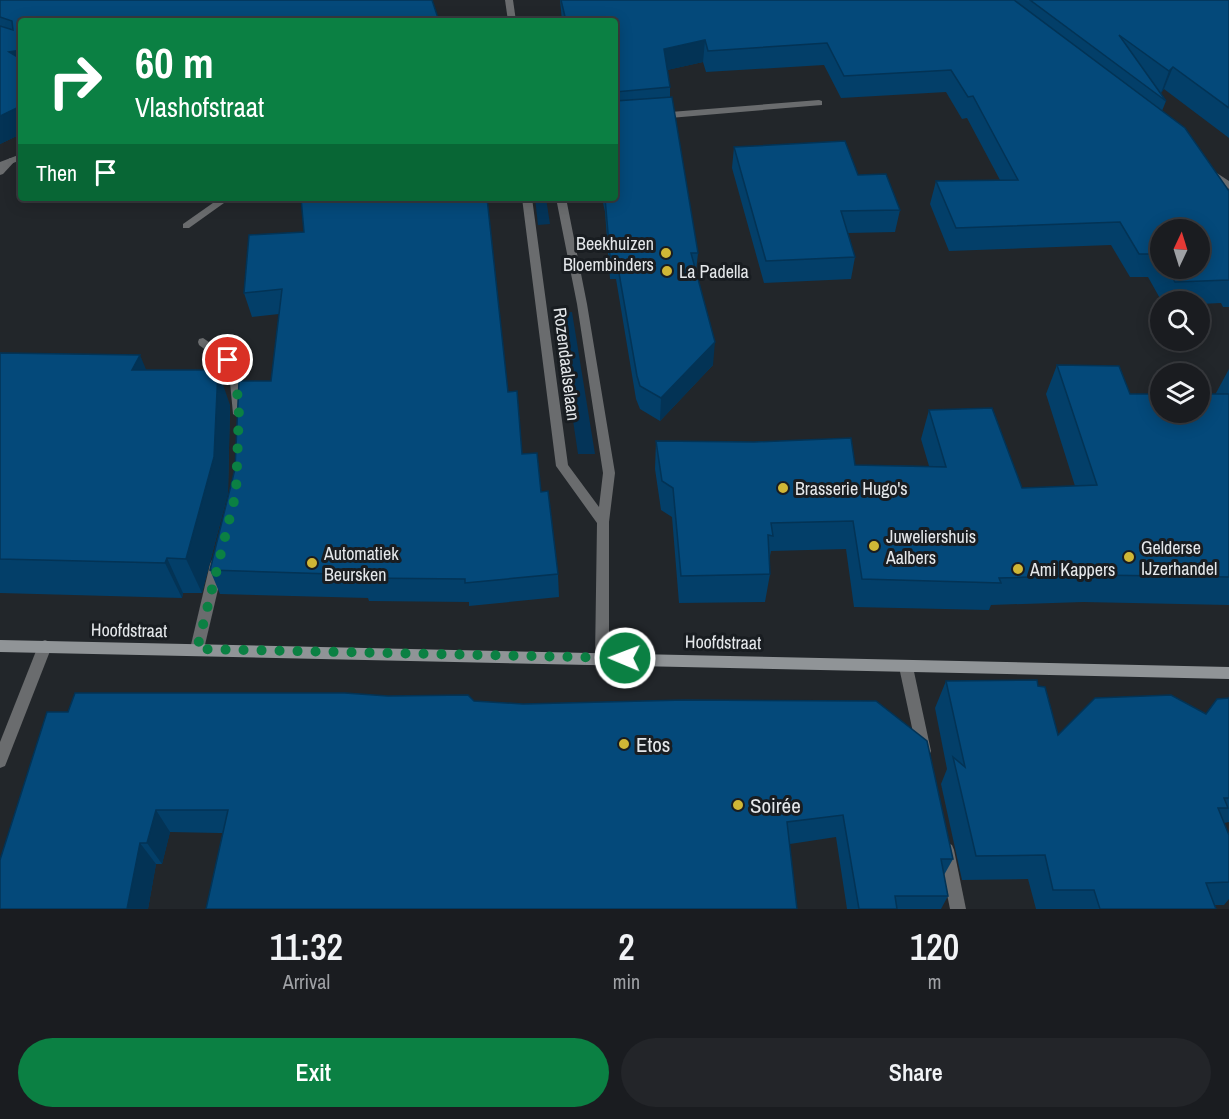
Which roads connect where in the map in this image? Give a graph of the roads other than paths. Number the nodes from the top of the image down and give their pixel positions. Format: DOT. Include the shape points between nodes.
graph roads {
  1 [pos="509,0"];
  2 [pos="515,0"];
  3 [pos="512,18"];
  4 [pos="819,103"];
  5 [pos="649,116"];
  6 [pos="18,158"];
  7 [pos="10,161"];
  8 [pos="1201,164"];
  9 [pos="0,165"];
  10 [pos="0,172"];
  11 [pos="1229,186"];
  12 [pos="222,201"];
  13 [pos="527,201"];
  14 [pos="562,201"];
  15 [pos="186,226"];
  16 [pos="203,342"];
  17 [pos="238,430"];
  18 [pos="603,522"];
  19 [pos="221,548"];
  20 [pos="0,646"];
  21 [pos="45,646"];
  22 [pos="197,649"];
  23 [pos="603,658"];
  24 [pos="906,667"];
  25 [pos="1229,673"];
  26 [pos="0,761"];
  27 [pos="928,771"];
  28 [pos="943,840"];
  29 [pos="958,909"];
  1 -- 2 [label="street"];
  1 -- 3 [label="street"];
  4 -- 5 [label="street"];
  6 -- 7 [label="street"];
  7 -- 9 [label="street"];
  7 -- 10 [label="street"];
  8 -- 11 [label="street"];
  12 -- 15 [label="street"];
  13 -- 18 [label="street, Rozendaalselaan" via="562,466"];
  14 -- 18 [label="street, Rozendaalselaan" via="609,472"];
  16 -- 17 [label="street" via="228,360 236,382"];
  18 -- 23 [label="street, Rozendaalselaan"];
  19 -- 22 [label="street"];
  20 -- 21 [label="main road, Hoofdstraat"];
  21 -- 22 [label="main road, Hoofdstraat"];
  21 -- 26 [label="street"];
  22 -- 23 [label="main road, Hoofdstraat"];
  23 -- 24 [label="main road, Hoofdstraat"];
  24 -- 25 [label="main road, Hoofdstraat"];
  24 -- 27 [label="street"];
  28 -- 29 [label="street"];
}
